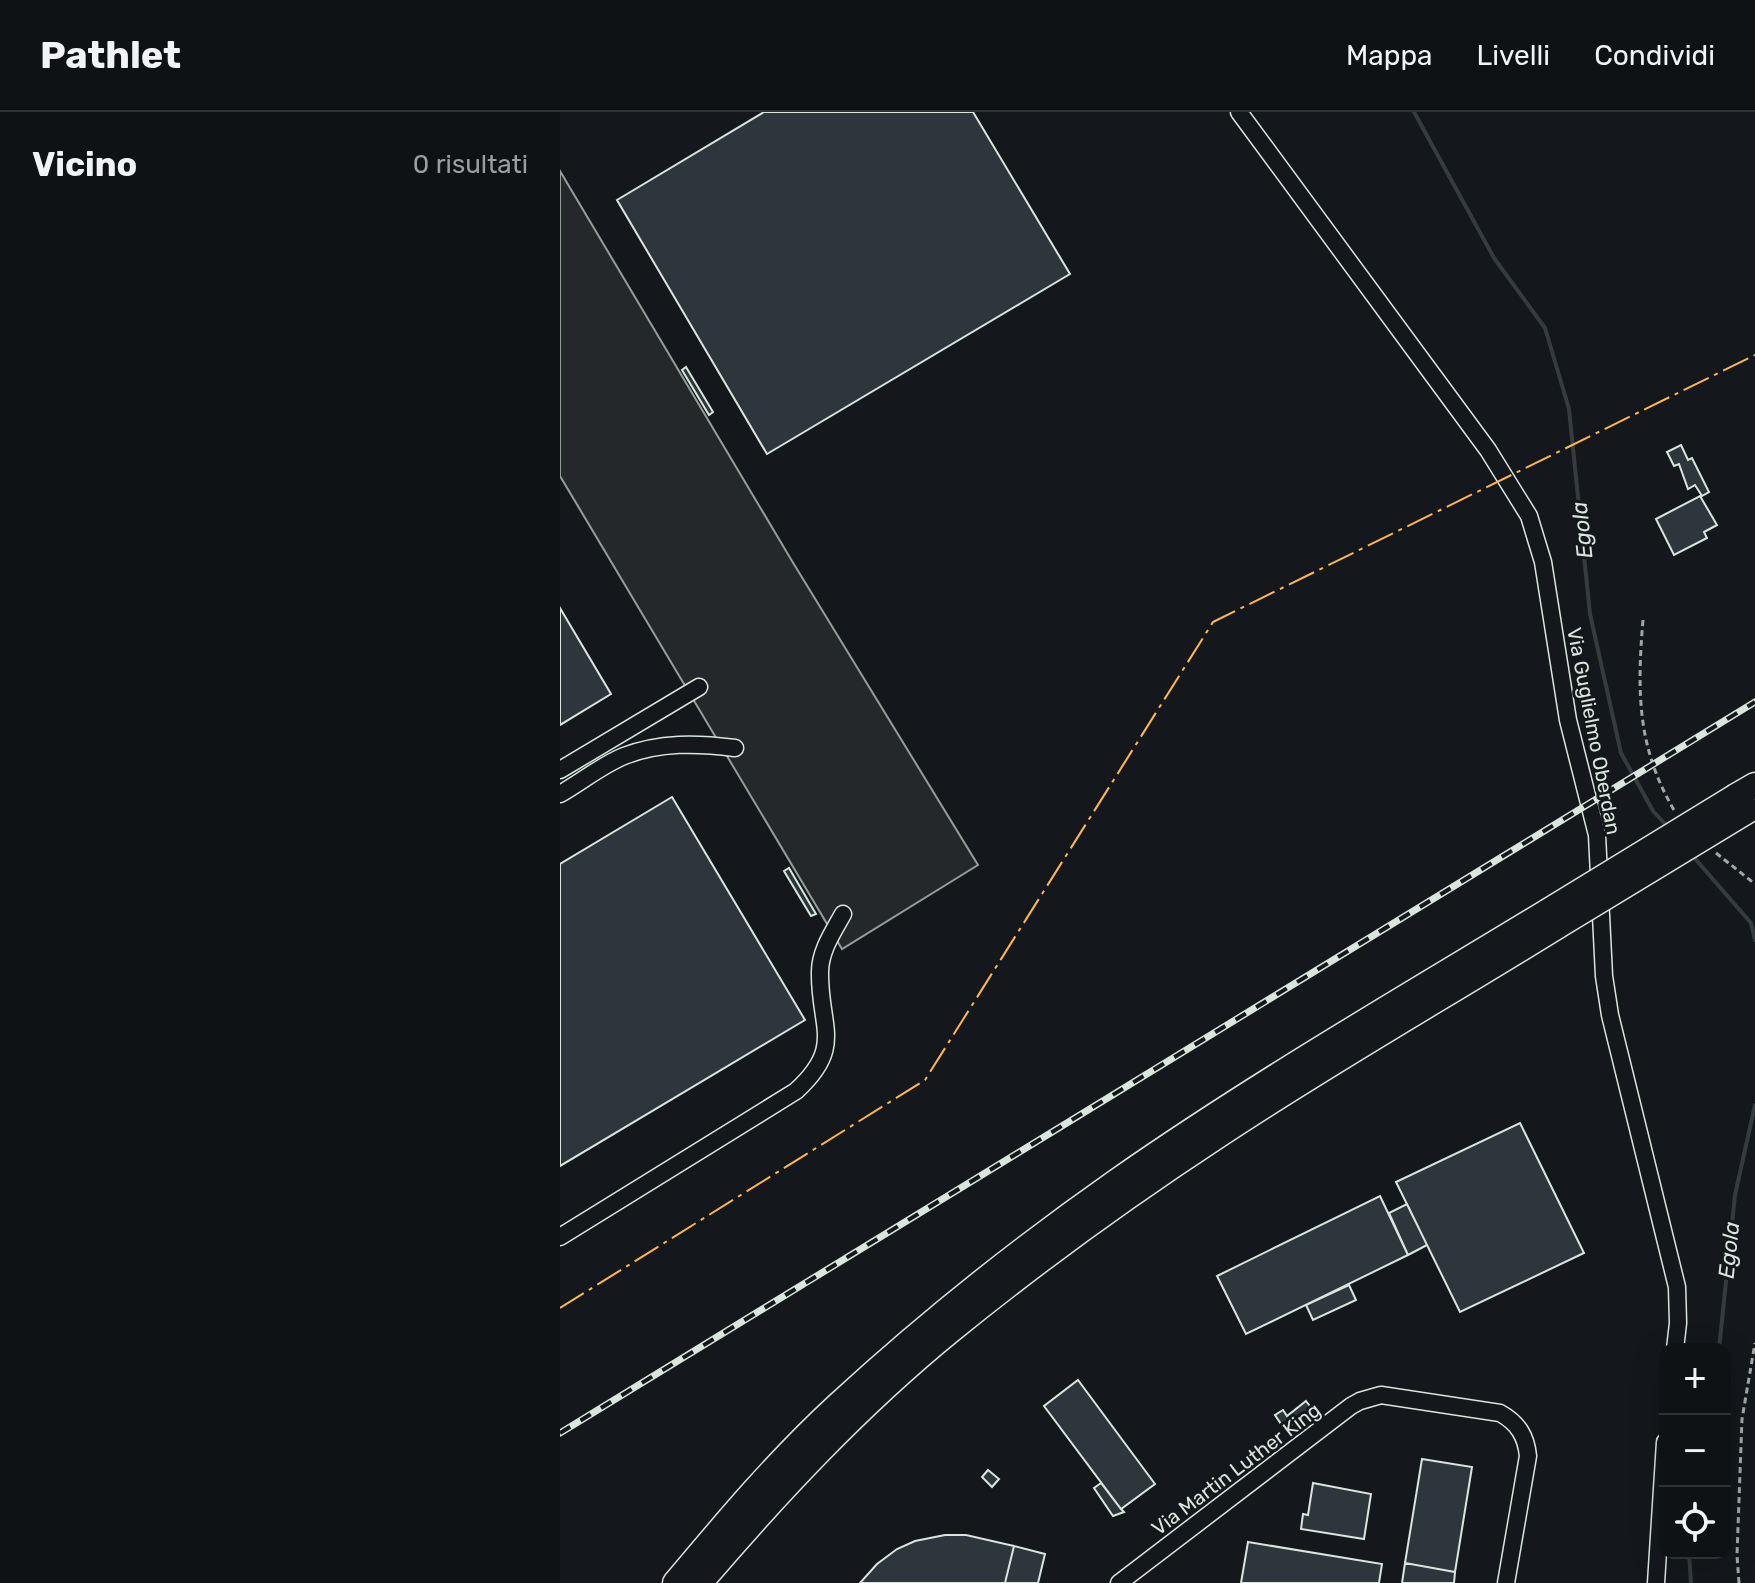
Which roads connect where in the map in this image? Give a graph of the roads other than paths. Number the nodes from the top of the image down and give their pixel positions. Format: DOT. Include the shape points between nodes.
graph roads {
  1 [pos="1239,112"];
  2 [pos="699,687"];
  3 [pos="735,748"];
  4 [pos="560,770"];
  5 [pos="560,794"];
  6 [pos="1749,799"];
  7 [pos="843,914"];
  8 [pos="1553,919"];
  9 [pos="560,1237"];
  10 [pos="1676,1343"];
  11 [pos="1662,1487"];
  12 [pos="750,1494"];
  13 [pos="657,1583"];
  14 [pos="675,1583"];
  15 [pos="700,1583"];
  16 [pos="1119,1583"];
  17 [pos="1506,1583"];
  18 [pos="1656,1583"];
  1 -- 10 [label="street, Via Guglielmo Oberdan" via="1488,450 1529,516 1543,562 1568,720 1597,835 1610,1015 1677,1287"];
  2 -- 4 [label="street"];
  3 -- 5 [label="street" via="658,746 622,757"];
  6 -- 8 [label="highway, bridge"];
  7 -- 9 [label="street" via="820,970 827,1042 812,1077"];
  8 -- 12 [label="highway" via="1198,1127 1050,1230 837,1406"];
  8 -- 15 [label="highway" via="1221,1133 1041,1259 948,1332 851,1419"];
  11 -- 18 [label="street"];
  12 -- 13 [label="highway"];
  12 -- 14 [label="highway"];
  16 -- 17 [label="street, Via Martin Luther King" via="1351,1406 1381,1395 1500,1413 1521,1431 1528,1456"];
}
